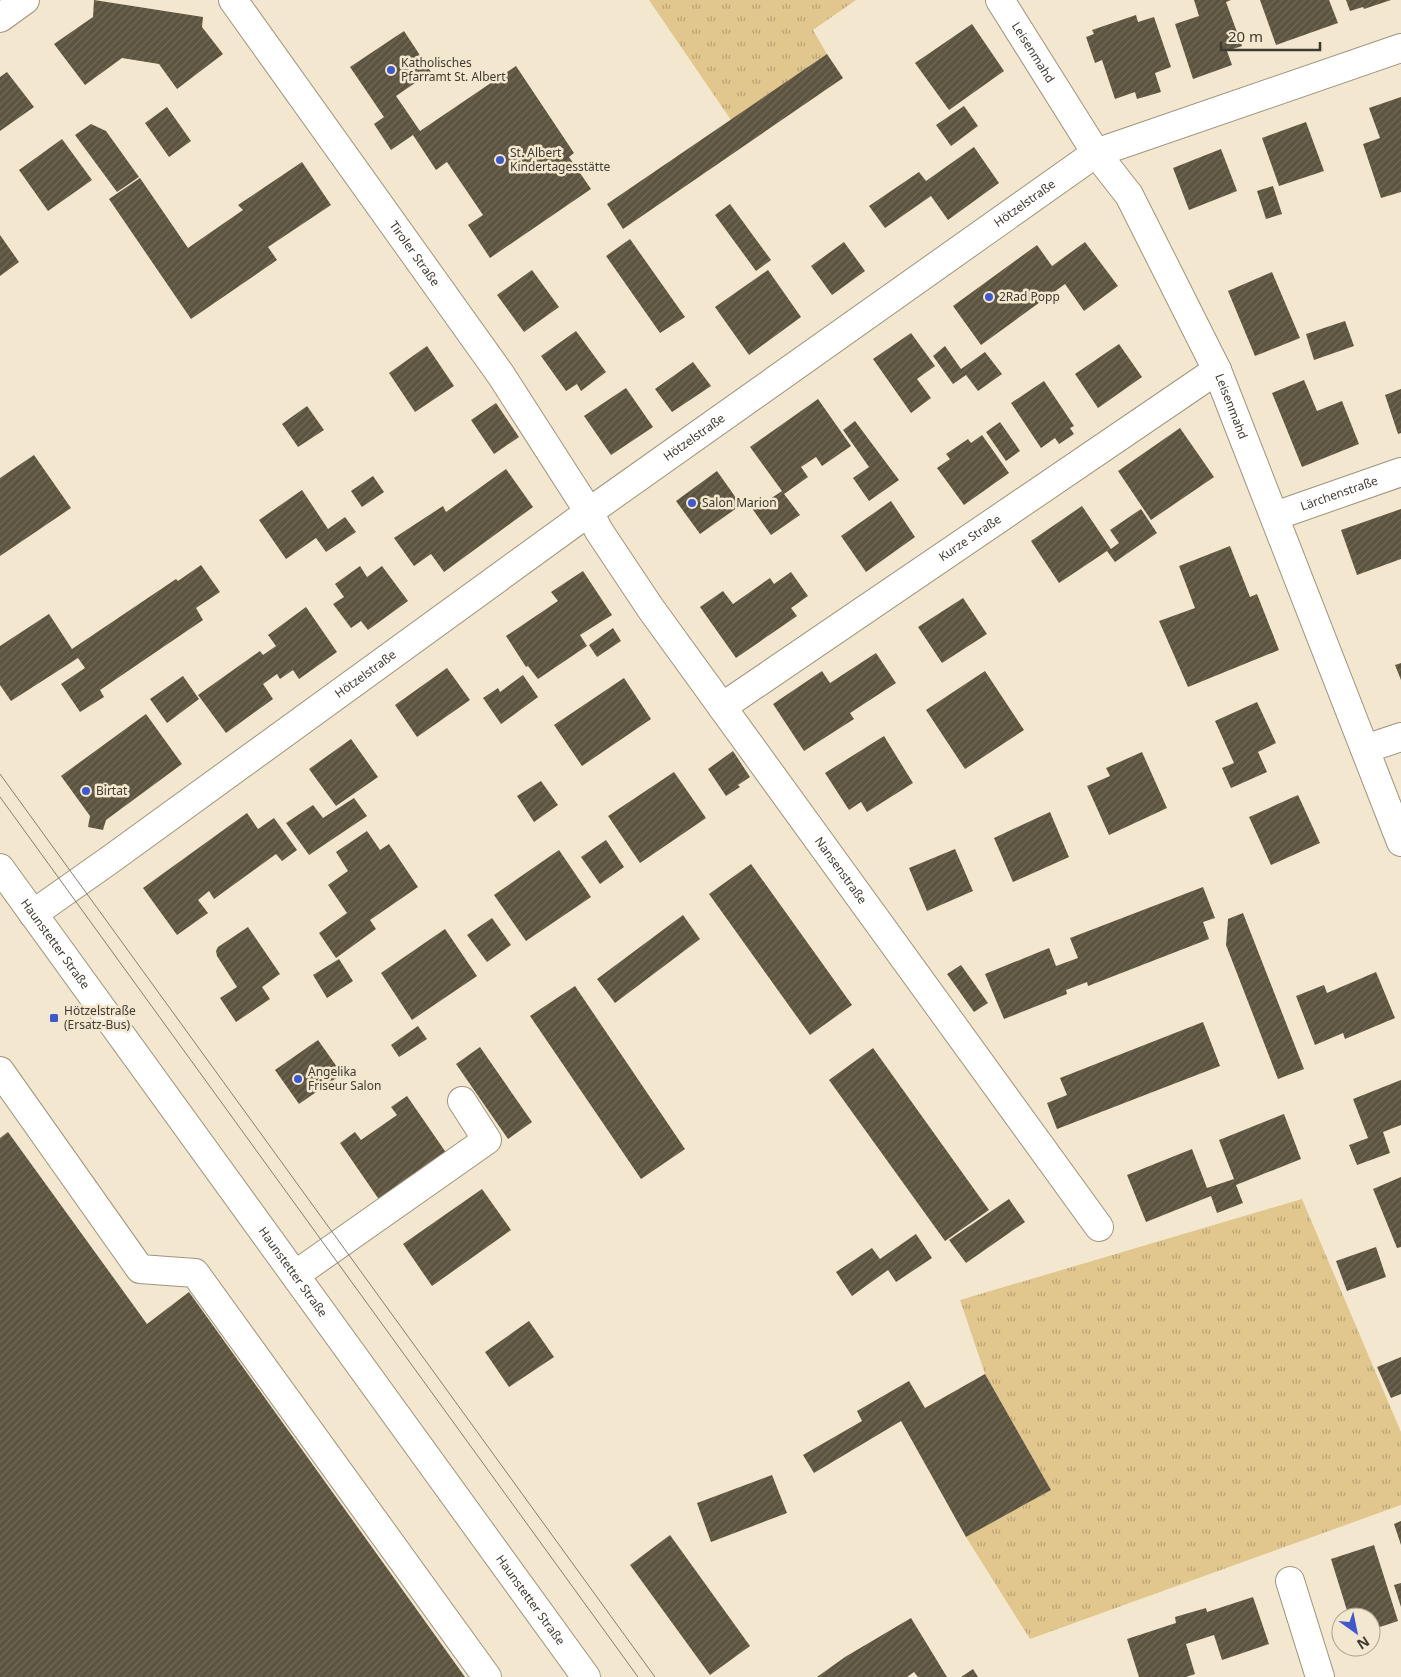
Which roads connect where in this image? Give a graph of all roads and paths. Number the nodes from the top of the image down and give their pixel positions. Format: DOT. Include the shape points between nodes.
graph roads {
  1 [pos="25,0"];
  2 [pos="233,0"];
  3 [pos="1000,0"];
  4 [pos="0,18"];
  5 [pos="1401,48"];
  6 [pos="1096,152"];
  7 [pos="1217,370"];
  8 [pos="1401,472"];
  9 [pos="589,512"];
  10 [pos="1275,516"];
  11 [pos="722,707"];
  12 [pos="1401,737"];
  13 [pos="1365,749"];
  14 [pos="1401,842"];
  15 [pos="0,868"];
  16 [pos="33,914"];
  17 [pos="0,1071"];
  18 [pos="462,1102"];
  19 [pos="1099,1227"];
  20 [pos="295,1275"];
  21 [pos="1290,1581"];
  22 [pos="487,1677"];
  23 [pos="586,1677"];
  24 [pos="1320,1677"];
  1 -- 4 [label="street"];
  2 -- 9 [label="street, Tiroler Straße" via="501,375"];
  3 -- 6 [label="street, Leisenmahd"];
  5 -- 6 [label="street, Hötzelstraße"];
  6 -- 7 [label="street, Leisenmahd" via="1129,195"];
  6 -- 9 [label="street, Hötzelstraße"];
  7 -- 10 [label="street, Leisenmahd"];
  7 -- 11 [label="street, Kurze Straße"];
  8 -- 10 [label="street, Lärchenstraße"];
  9 -- 11 [label="street, Nansenstraße" via="651,609"];
  9 -- 16 [label="street, Hötzelstraße"];
  10 -- 13 [label="street, Leisenmahd"];
  11 -- 19 [label="street, Nansenstraße"];
  12 -- 13 [label="street"];
  13 -- 14 [label="street, Leisenmahd"];
  15 -- 16 [label="street, Haunstetter Straße"];
  16 -- 20 [label="street, Haunstetter Straße"];
  17 -- 22 [label="street" via="140,1269 195,1273"];
  18 -- 20 [label="street" via="486,1140"];
  20 -- 23 [label="street, Haunstetter Straße"];
  21 -- 24 [label="street"];
}
